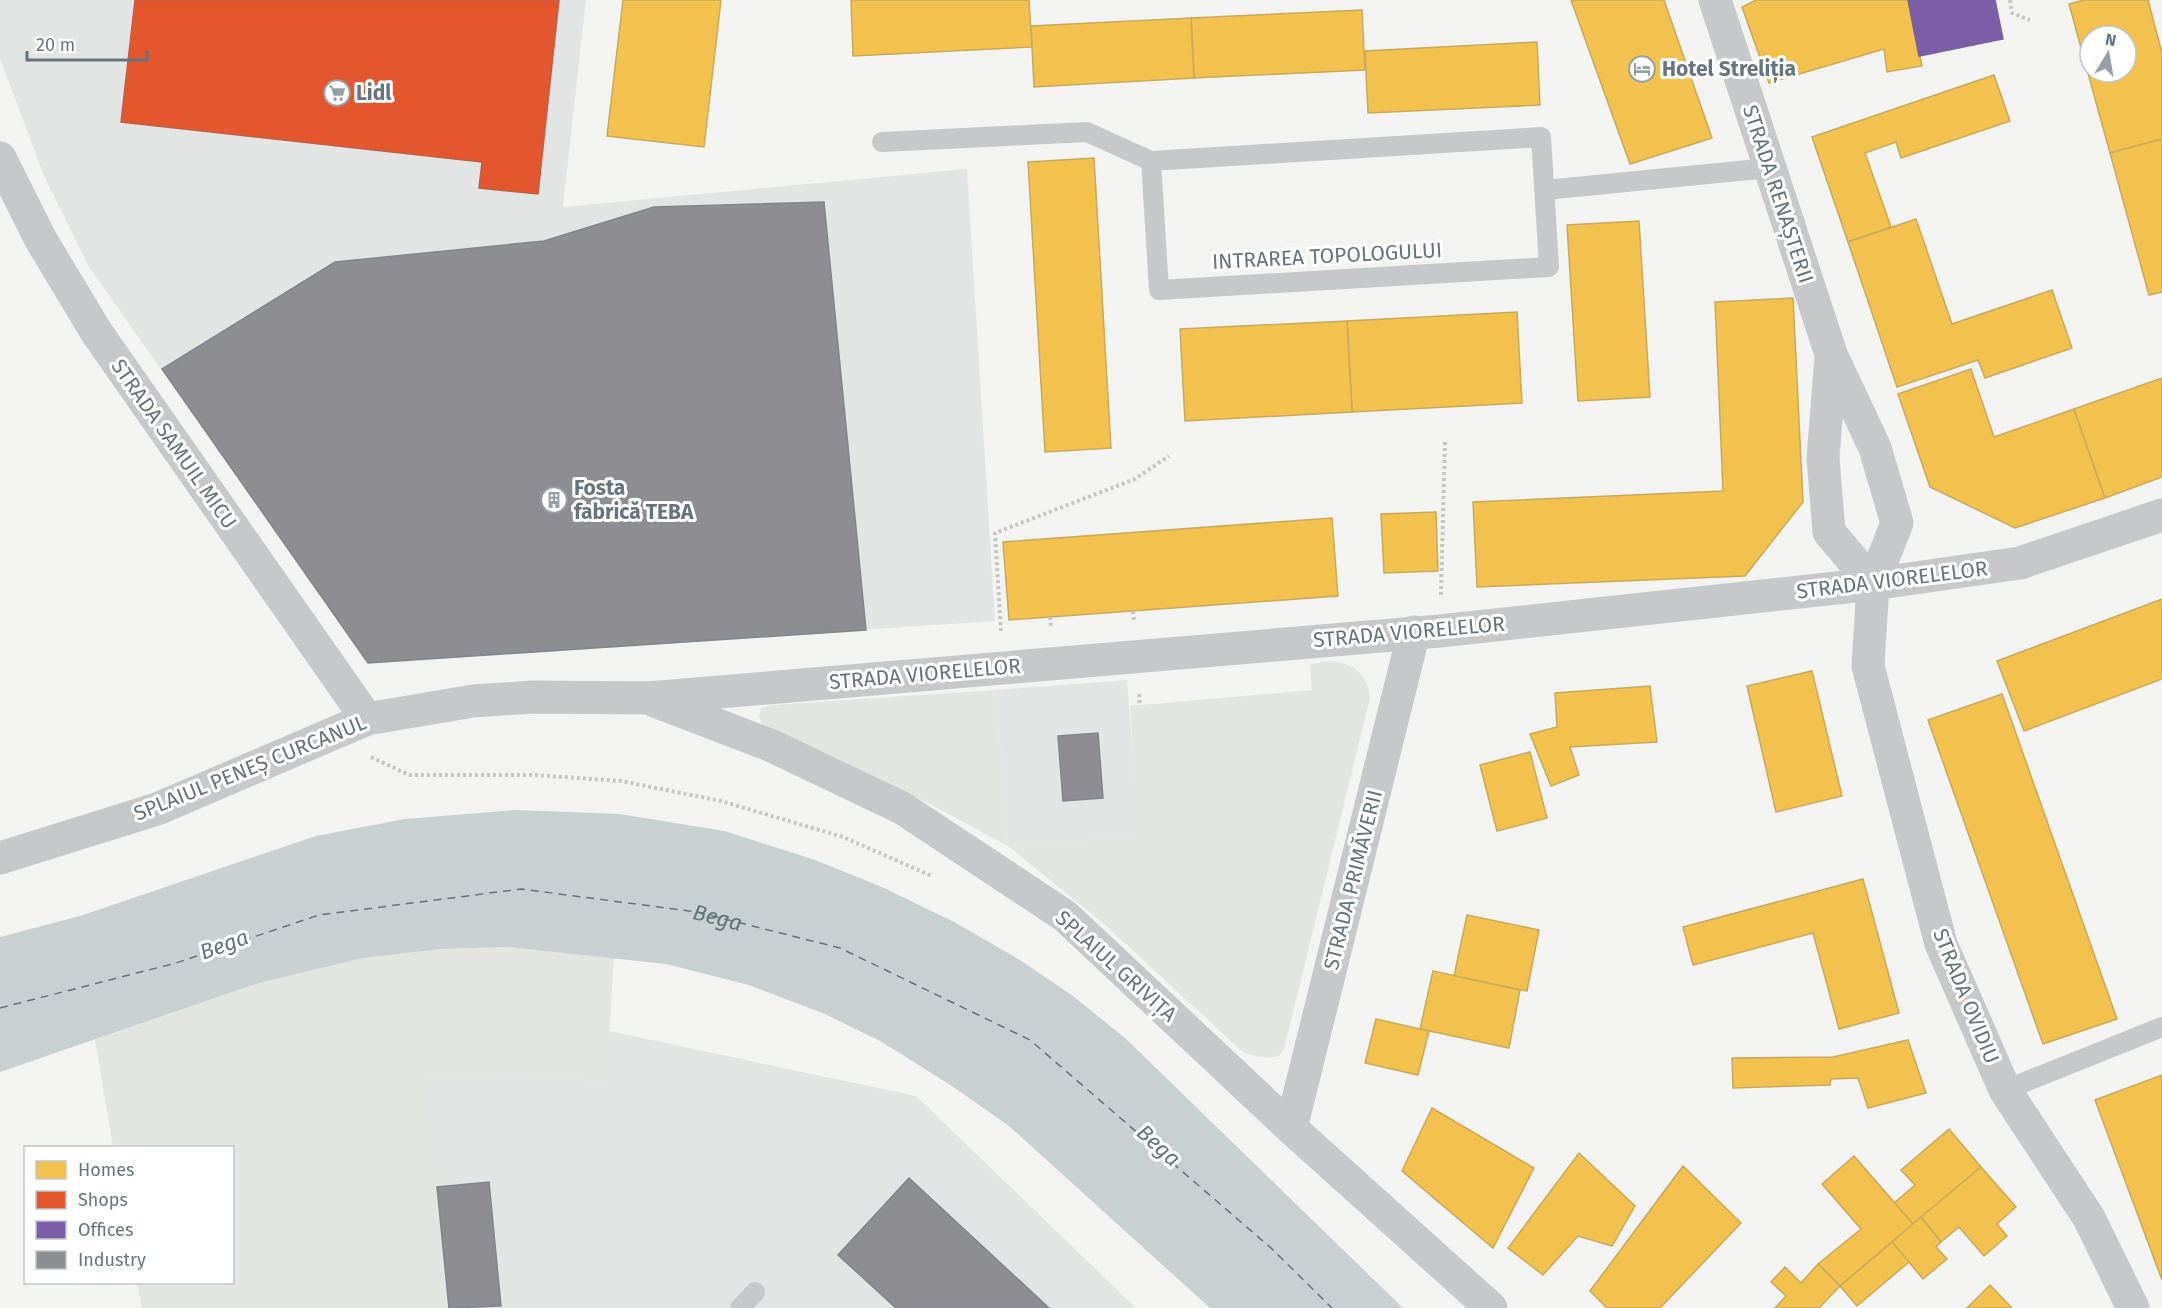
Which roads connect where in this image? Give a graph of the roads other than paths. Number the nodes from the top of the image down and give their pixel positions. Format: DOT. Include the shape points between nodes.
graph roads {
  1 [pos="1715,0"];
  2 [pos="882,142"];
  3 [pos="0,158"];
  4 [pos="1151,161"];
  5 [pos="1769,168"];
  6 [pos="1545,190"];
  7 [pos="1831,354"];
  8 [pos="2162,516"];
  9 [pos="1873,584"];
  10 [pos="1427,632"];
  11 [pos="648,698"];
  12 [pos="367,719"];
  13 [pos="0,858"];
  14 [pos="2162,1027"];
  15 [pos="2005,1090"];
  16 [pos="1291,1128"];
  17 [pos="755,1292"];
  18 [pos="740,1308"];
  19 [pos="1491,1308"];
  20 [pos="2133,1308"];
  1 -- 5 [label="street, STRADA RENAȘTERII"];
  2 -- 4 [label="lane, INTRAREA TOPOLOGULUI" via="1087,132"];
  3 -- 12 [label="street, STRADA SAMUIL MICU" via="41,240 97,333"];
  4 -- 6 [label="lane, INTRAREA TOPOLOGULUI" via="1541,137"];
  4 -- 6 [label="lane, INTRAREA TOPOLOGULUI" via="1159,290 1549,267"];
  5 -- 6 [label="lane"];
  5 -- 7 [label="street, STRADA RENAȘTERII"];
  7 -- 9 [label="street, STRADA RENAȘTERII" via="1823,458 1829,532"];
  7 -- 9 [label="street, STRADA RENAȘTERII" via="1875,448 1897,523"];
  8 -- 9 [label="street, STRADA VIORELELOR" via="2020,563"];
  9 -- 10 [label="street, STRADA VIORELELOR"];
  9 -- 15 [label="street, STRADA OVIDIU" via="1868,666 1941,944"];
  10 -- 11 [label="street, STRADA VIORELELOR"];
  10 -- 16 [label="street, STRADA PRIMĂVERII"];
  11 -- 12 [label="street, SPLAIUL PENEȘ CURCANUL" via="473,701"];
  11 -- 16 [label="street, SPLAIUL GRIVIȚA" via="772,746 902,808 1065,916"];
  12 -- 13 [label="street, SPLAIUL PENEȘ CURCANUL" via="158,809"];
  14 -- 15 [label="lane"];
  15 -- 20 [label="street, STRADA OVIDIU" via="2089,1218"];
  16 -- 19 [label="street, SPLAIUL GRIVIȚA"];
  17 -- 18 [label="lane"];
}
